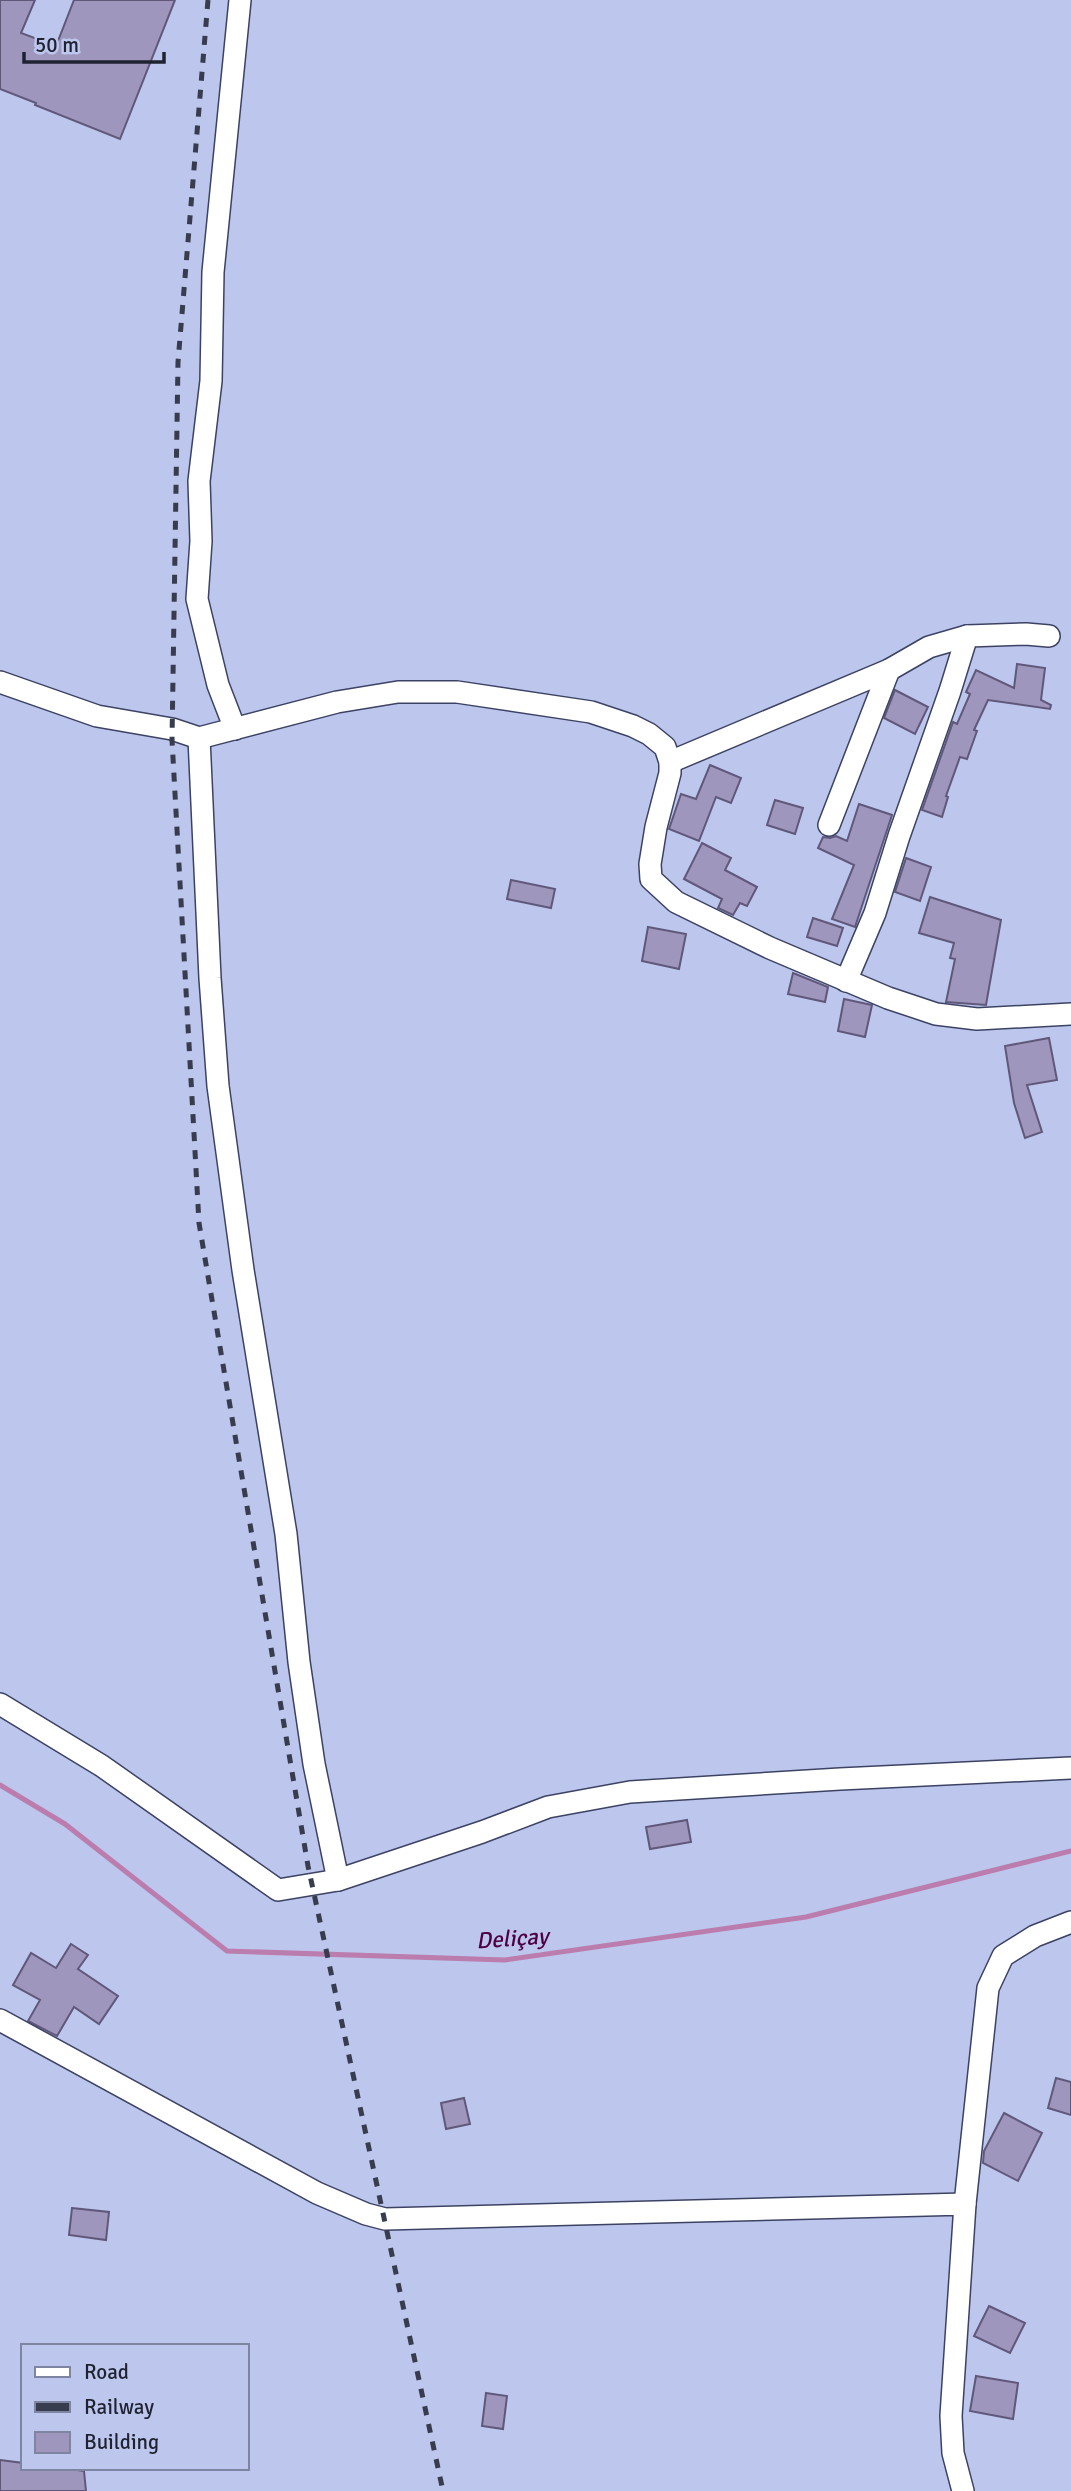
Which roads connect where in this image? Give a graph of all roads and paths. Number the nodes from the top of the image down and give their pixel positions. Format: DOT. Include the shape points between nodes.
graph roads {
  1 [pos="240,0"];
  2 [pos="967,636"];
  3 [pos="1049,636"];
  4 [pos="889,670"];
  5 [pos="0,682"];
  6 [pos="235,729"];
  7 [pos="199,738"];
  8 [pos="670,762"];
  9 [pos="830,825"];
  10 [pos="846,981"];
  11 [pos="1071,1014"];
  12 [pos="0,1704"];
  13 [pos="1071,1768"];
  14 [pos="338,1880"];
  15 [pos="1071,1922"];
  16 [pos="0,2020"];
  17 [pos="965,2204"];
  18 [pos="963,2491"];
  1 -- 6 [label="street" via="213,272 211,381 199,481 197,599 218,685"];
  2 -- 3 [label="street"];
  2 -- 4 [label="street" via="929,646"];
  2 -- 10 [label="street" via="875,913"];
  4 -- 8 [label="street"];
  4 -- 9 [label="street"];
  5 -- 7 [label="street" via="97,716"];
  6 -- 7 [label="street"];
  6 -- 8 [label="street" via="337,702 398,692 457,692 591,712 649,734 665,747"];
  7 -- 14 [label="street" via="221,1111 286,1534 314,1764"];
  8 -- 10 [label="street" via="651,879 676,902"];
  10 -- 11 [label="street" via="936,1014 977,1019"];
  12 -- 14 [label="street" via="102,1766 278,1890"];
  13 -- 14 [label="street" via="630,1792 548,1807"];
  15 -- 17 [label="street" via="1035,1936 1003,1956 988,1988"];
  16 -- 17 [label="street" via="317,2193 385,2219"];
  17 -- 18 [label="street" via="951,2416 953,2453"];
}
